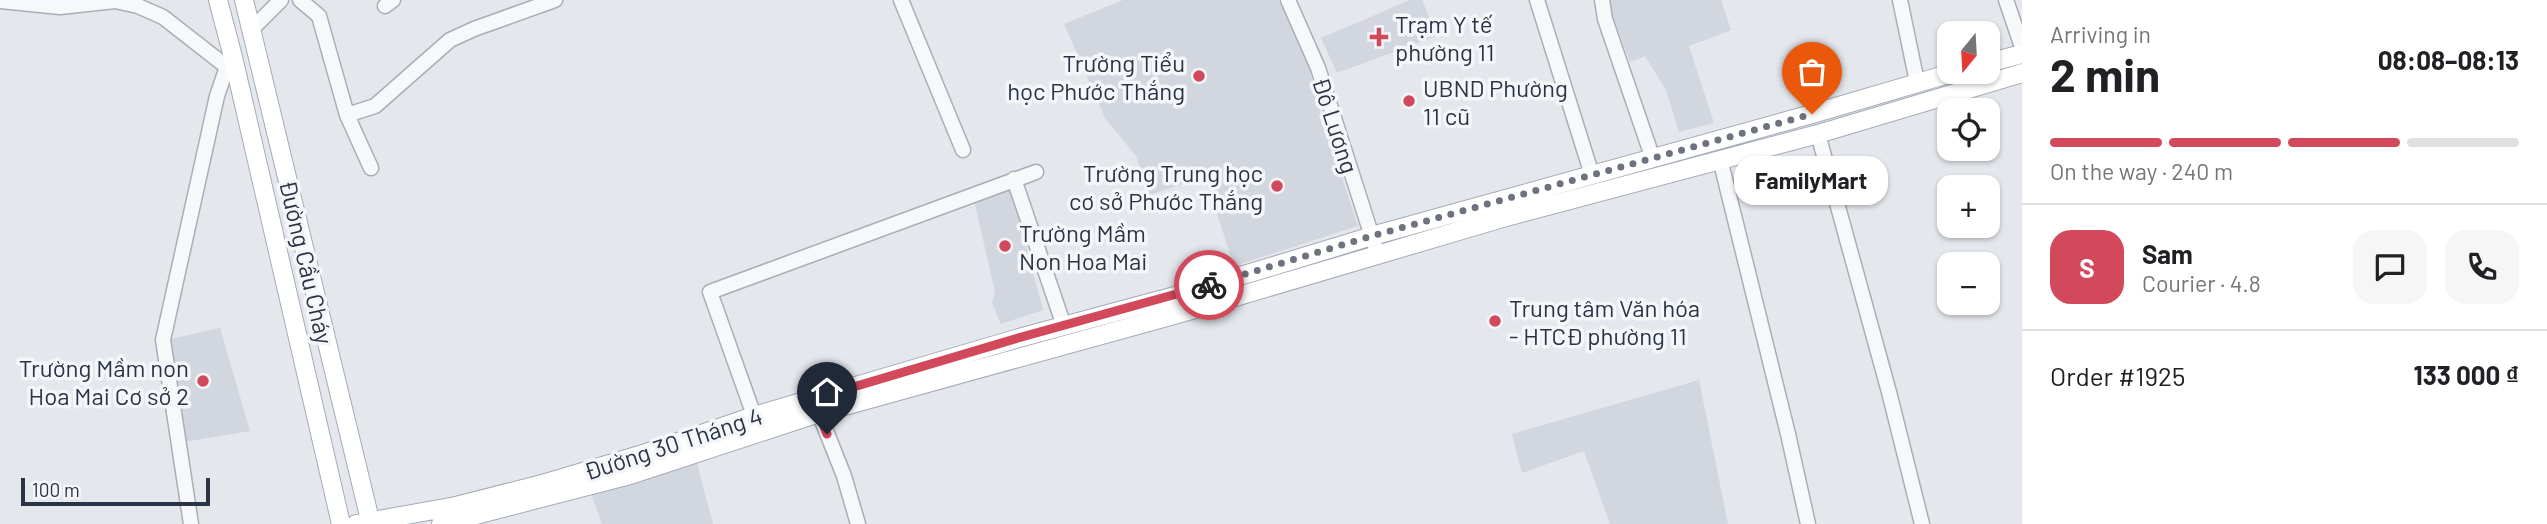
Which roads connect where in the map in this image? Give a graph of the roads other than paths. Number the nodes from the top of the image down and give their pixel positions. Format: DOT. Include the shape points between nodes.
graph roads {
  1 [pos="218,0"];
  2 [pos="244,0"];
  3 [pos="281,0"];
  4 [pos="300,0"];
  5 [pos="555,0"];
  6 [pos="901,0"];
  7 [pos="1288,0"];
  8 [pos="1538,0"];
  9 [pos="1602,0"];
  10 [pos="1900,0"];
  11 [pos="2006,0"];
  12 [pos="0,1"];
  13 [pos="251,30"];
  14 [pos="2022,47"];
  15 [pos="2022,54"];
  16 [pos="2000,60"];
  17 [pos="230,62"];
  18 [pos="2022,73"];
  19 [pos="1937,77"];
  20 [pos="1917,82"];
  21 [pos="347,115"];
  22 [pos="1818,134"];
  23 [pos="963,150"];
  24 [pos="1654,159"];
  25 [pos="1720,159"];
  26 [pos="371,167"];
  27 [pos="1036,172"];
  28 [pos="1592,175"];
  29 [pos="1014,179"];
  30 [pos="1375,245"];
  31 [pos="1064,326"];
  32 [pos="1018,338"];
  33 [pos="1022,357"];
  34 [pos="816,406"];
  35 [pos="757,424"];
  36 [pos="649,459"];
  37 [pos="366,523"];
  38 [pos="191,524"];
  39 [pos="341,524"];
  40 [pos="442,524"];
  41 [pos="858,524"];
  42 [pos="1808,524"];
  43 [pos="1922,524"];
  1 -- 17 [label="main road, Đường Cầu Cháy"];
  2 -- 13 [label="main road, Đường Cầu Cháy"];
  3 -- 13 [label="street"];
  4 -- 21 [label="street" via="318,16"];
  5 -- 21 [label="street" via="450,40 375,106"];
  6 -- 23 [label="street"];
  7 -- 30 [label="street, Đô Lương" via="1318,68"];
  8 -- 28 [label="street"];
  9 -- 24 [label="street"];
  10 -- 20 [label="street"];
  11 -- 14 [label="street"];
  12 -- 17 [label="street" via="60,7 115,1 138,6 163,17"];
  13 -- 37 [label="main road, Đường Cầu Cháy"];
  15 -- 16 [label="main road"];
  17 -- 38 [label="street" via="217,96 163,340"];
  17 -- 39 [label="main road, Đường Cầu Cháy"];
  18 -- 22 [label="main road, Đường 30 Tháng 4"];
  19 -- 20 [label="main road, Đường 30 Tháng 4"];
  20 -- 24 [label="main road, Đường 30 Tháng 4"];
  21 -- 26 [label="street"];
  22 -- 25 [label="main road, Đường 30 Tháng 4"];
  22 -- 43 [label="street"];
  24 -- 28 [label="main road, Đường 30 Tháng 4"];
  25 -- 30 [label="main road, Đường 30 Tháng 4"];
  25 -- 42 [label="street"];
  27 -- 29 [label="street"];
  28 -- 30 [label="main road, Đường 30 Tháng 4"];
  29 -- 31 [label="street"];
  29 -- 35 [label="street" via="710,292"];
  30 -- 31 [label="main road, Đường 30 Tháng 4"];
  30 -- 33 [label="main road, Đường 30 Tháng 4" via="1181,313"];
  31 -- 32 [label="main road, Đường 30 Tháng 4"];
  32 -- 33 [label="main road"];
  32 -- 34 [label="main road, Đường 30 Tháng 4"];
  33 -- 34 [label="main road, Đường 30 Tháng 4"];
  34 -- 35 [label="main road, Đường 30 Tháng 4"];
  34 -- 41 [label="street"];
  35 -- 36 [label="main road, Đường 30 Tháng 4"];
  36 -- 37 [label="main road, Đường 30 Tháng 4"];
  36 -- 40 [label="main road, Đường 30 Tháng 4" via="606,482"];
}
